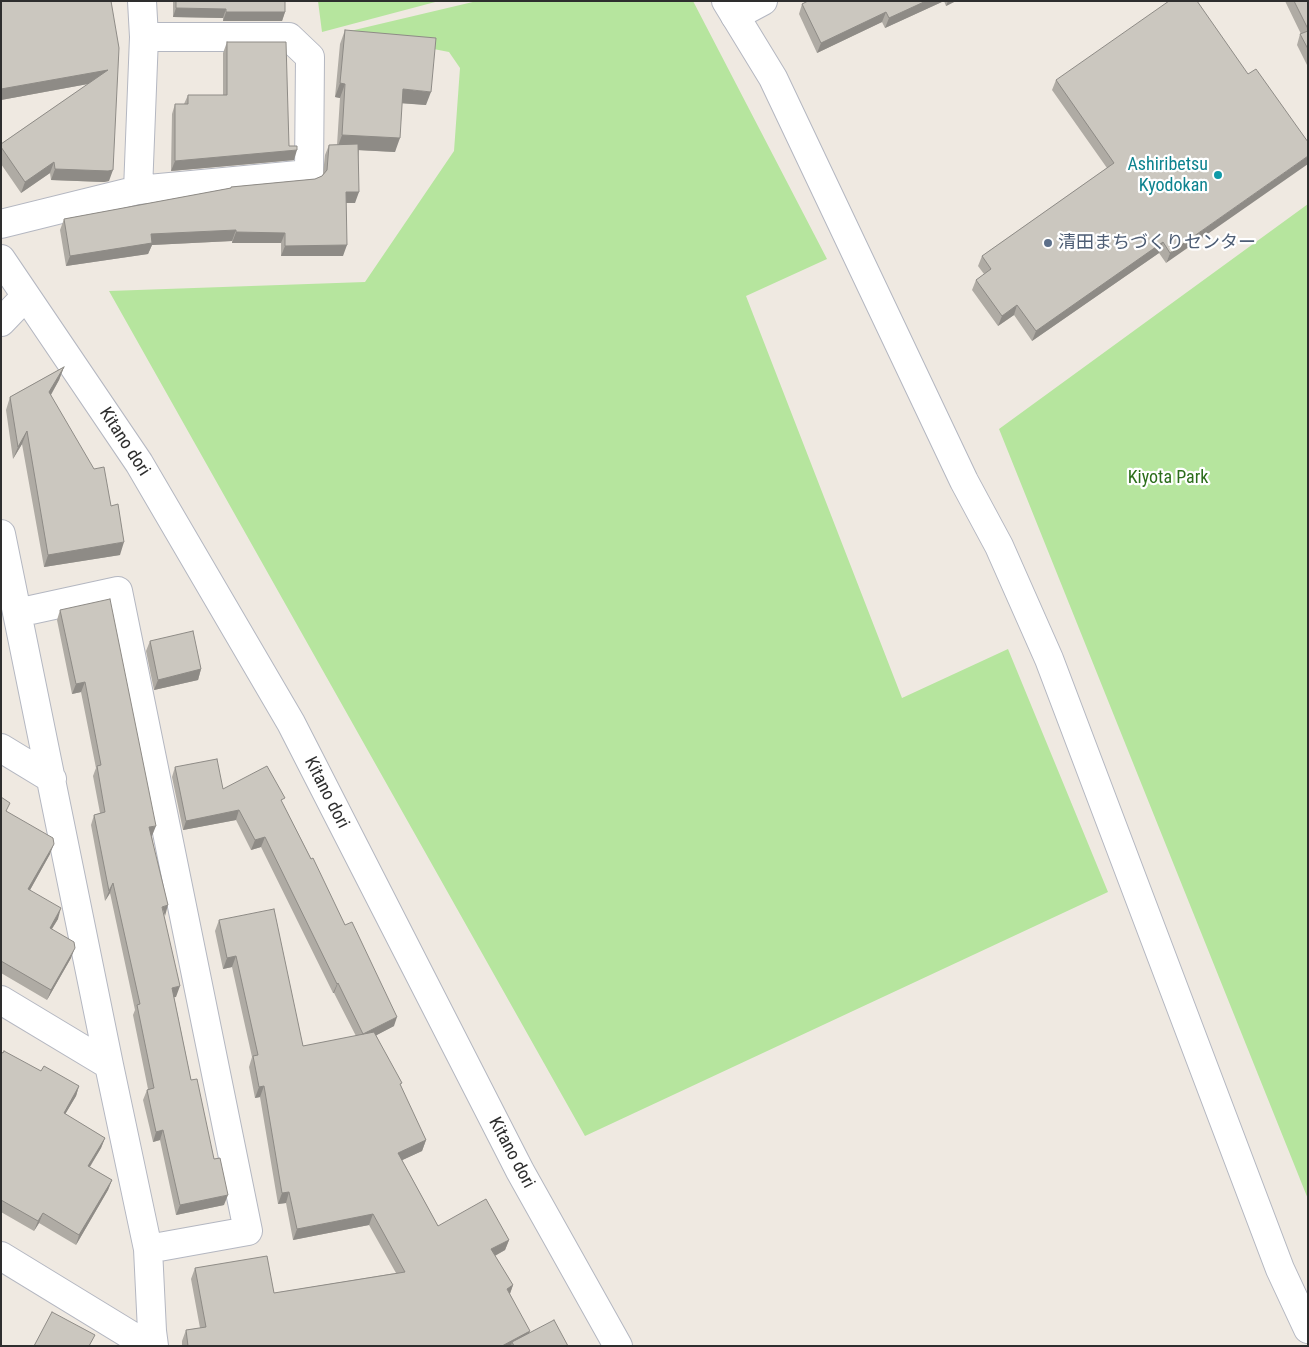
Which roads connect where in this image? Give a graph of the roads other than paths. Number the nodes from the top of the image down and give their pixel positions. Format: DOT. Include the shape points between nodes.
graph roads {
  1 [pos="142,1"];
  2 [pos="763,1"];
  3 [pos="730,9"];
  4 [pos="144,36"];
  5 [pos="138,190"];
  6 [pos="1,224"];
  7 [pos="1,259"];
  8 [pos="26,297"];
  9 [pos="1,322"];
  10 [pos="1,534"];
  11 [pos="17,613"];
  12 [pos="1,748"];
  13 [pos="52,779"];
  14 [pos="1,1000"];
  15 [pos="109,1065"];
  16 [pos="148,1249"];
  17 [pos="1,1256"];
  18 [pos="1308,1329"];
  19 [pos="141,1339"];
  20 [pos="618,1346"];
  1 -- 4 [label="street"];
  2 -- 3 [label="street"];
  3 -- 18 [label="street" via="773,78 964,481 999,546 1049,659 1280,1269"];
  4 -- 5 [label="street"];
  4 -- 5 [label="street" via="289,37 310,57 309,174"];
  5 -- 6 [label="street"];
  7 -- 8 [label="street, Kitano dori"];
  8 -- 9 [label="street"];
  8 -- 20 [label="street, Kitano dori" via="139,463 291,723 520,1171"];
  10 -- 11 [label="street"];
  11 -- 13 [label="street"];
  11 -- 16 [label="street" via="118,591 248,1231"];
  12 -- 13 [label="street"];
  13 -- 15 [label="street"];
  14 -- 15 [label="street"];
  15 -- 16 [label="street"];
  16 -- 19 [label="street"];
  17 -- 19 [label="street"];
}
